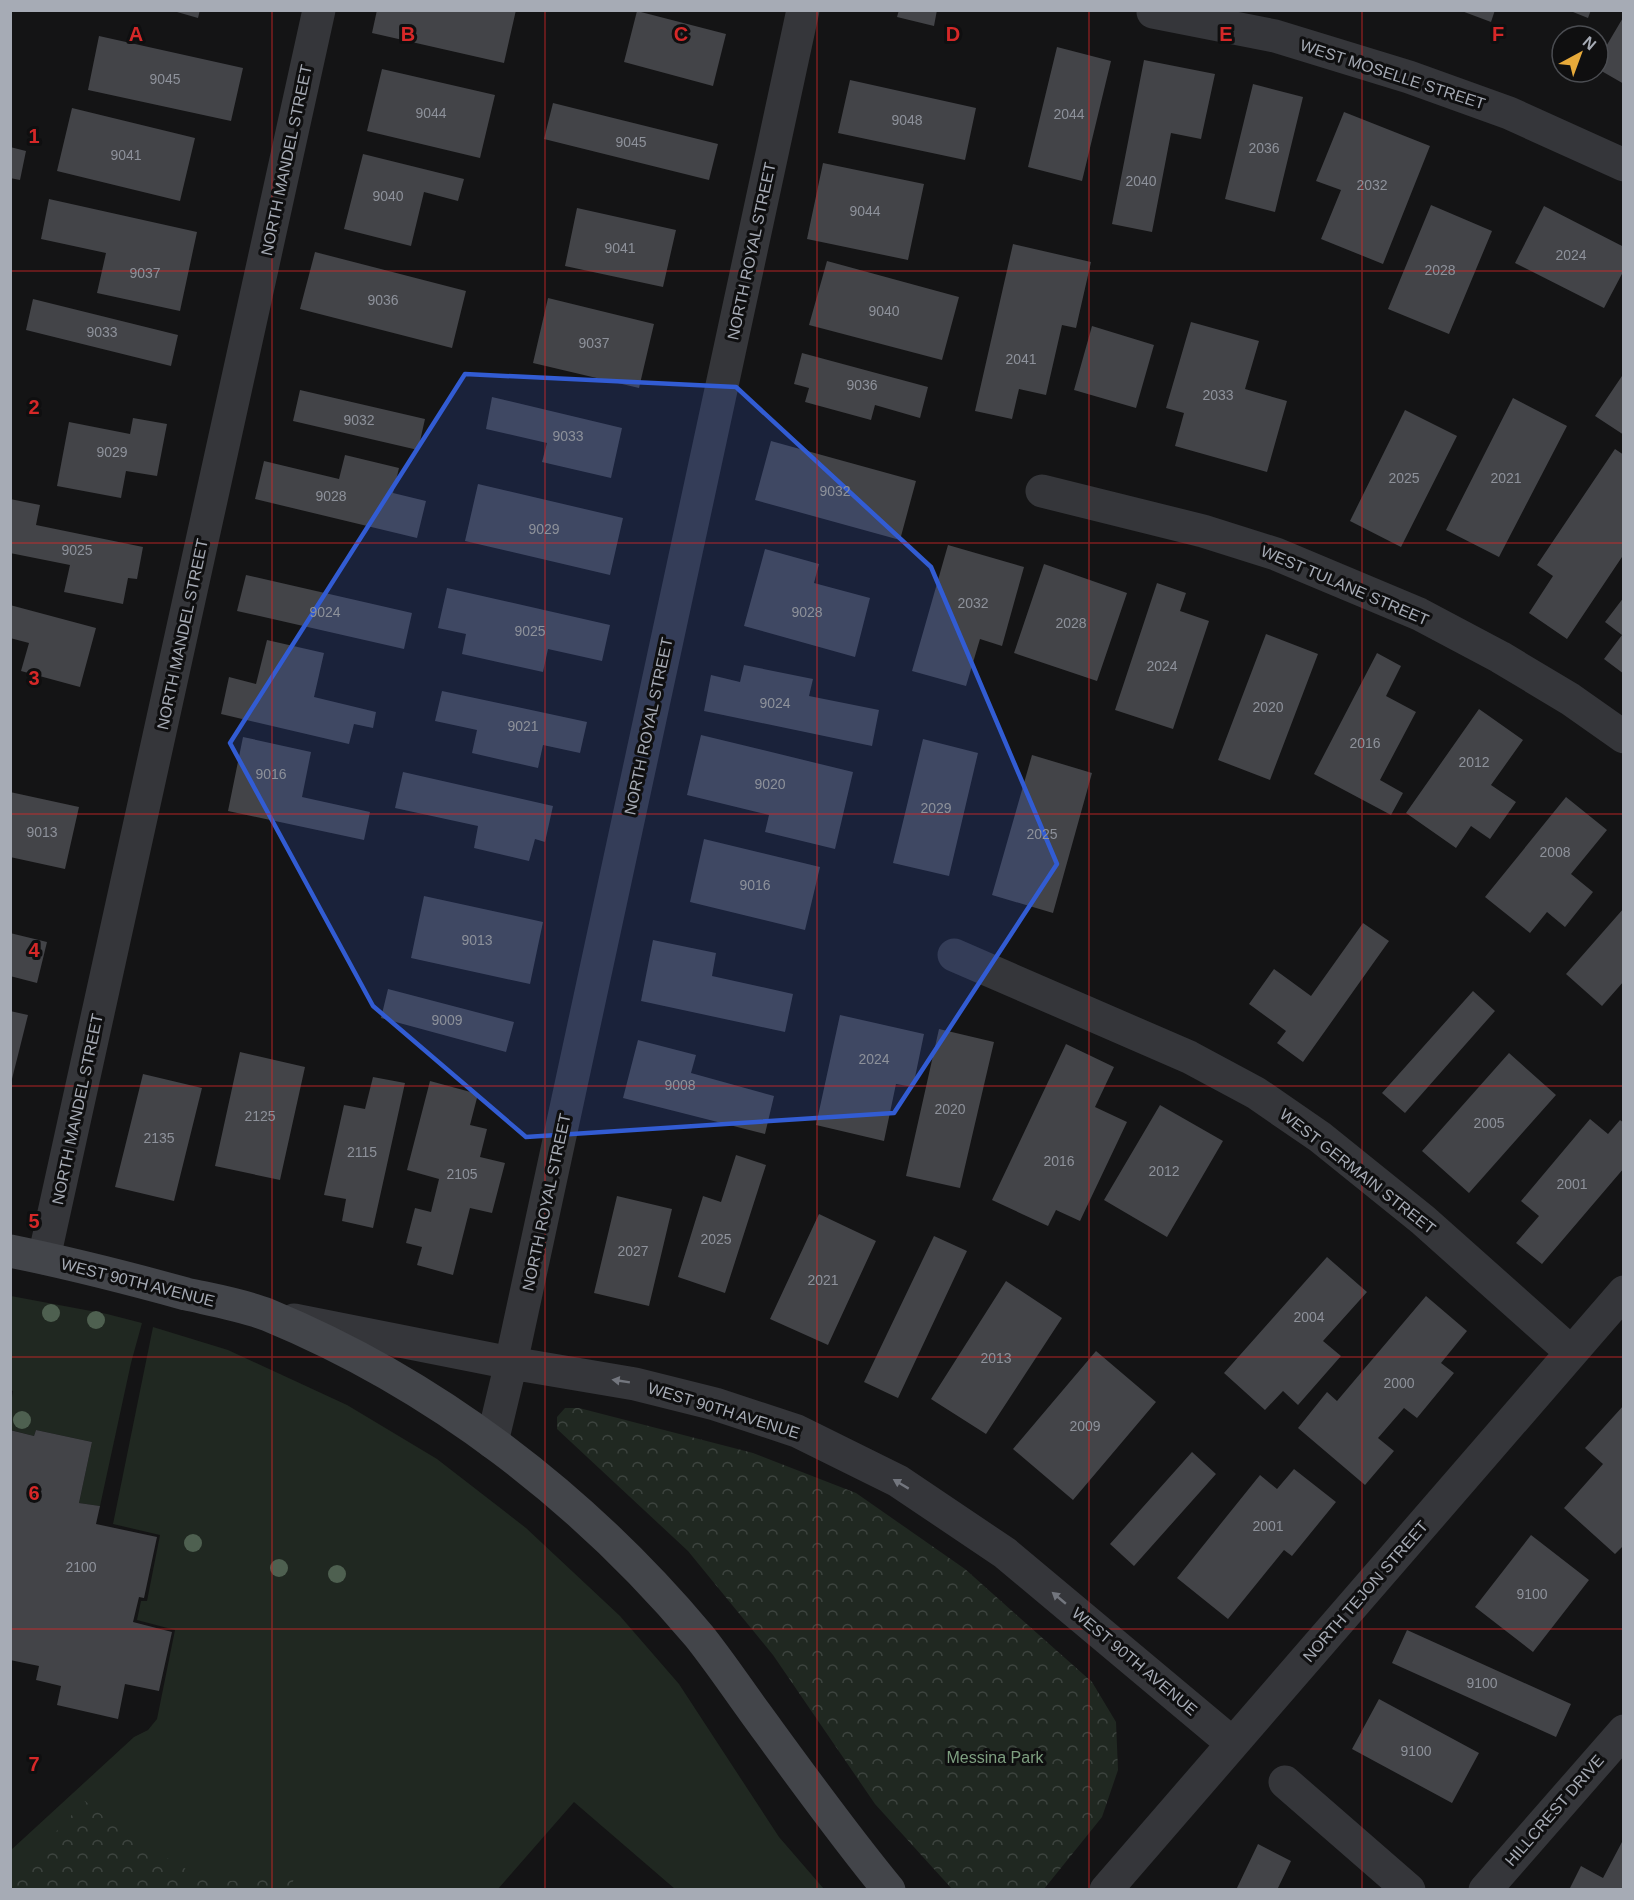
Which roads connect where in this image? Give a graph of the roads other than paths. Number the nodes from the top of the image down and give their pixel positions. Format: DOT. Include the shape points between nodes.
graph roads {
  1 [pos="319,10"];
  2 [pos="802,10"];
  3 [pos="1154,12"];
  4 [pos="1279,23"];
  5 [pos="1623,165"];
  6 [pos="1042,491"];
  7 [pos="1623,737"];
  8 [pos="954,955"];
  9 [pos="10,1251"];
  10 [pos="44,1258"];
  11 [pos="1623,1292"];
  12 [pos="265,1314"];
  13 [pos="1571,1352"];
  14 [pos="512,1363"];
  15 [pos="492,1442"];
  16 [pos="1623,1731"];
  17 [pos="1232,1743"];
  18 [pos="1285,1782"];
  19 [pos="889,1890"];
  20 [pos="1106,1890"];
  21 [pos="1409,1890"];
  22 [pos="1485,1890"];
  1 -- 10 [label="street, NORTH MANDEL STREET"];
  2 -- 14 [label="street, NORTH ROYAL STREET"];
  3 -- 4 [label="street, WEST MOSELLE STREET"];
  4 -- 5 [label="street, WEST MOSELLE STREET" via="1509,113"];
  6 -- 7 [label="street, WEST TULANE STREET" via="1203,531 1276,554 1353,586 1419,614 1500,657"];
  8 -- 13 [label="street, WEST GERMAIN STREET" via="1189,1057 1256,1093 1320,1137 1423,1220"];
  9 -- 10 [label="street, WEST 90TH AVENUE"];
  10 -- 12 [label="street, WEST 90TH AVENUE"];
  11 -- 13 [label="street, NORTH TEJON STREET"];
  12 -- 14 [label="street, WEST 90TH AVENUE"];
  12 -- 15 [label="street, WEST 90TH AVENUE" via="355,1355 430,1398"];
  13 -- 17 [label="street, NORTH TEJON STREET"];
  14 -- 15 [label="street, NORTH ROYAL STREET"];
  17 -- 14 [label="street, WEST 90TH AVENUE, one-way" via="1005,1553 898,1481 797,1431 715,1404 635,1384"];
  15 -- 19 [label="street, WEST 90TH AVENUE" via="542,1480 663,1596 700,1638 847,1839"];
  16 -- 22 [label="street, HILLCREST DRIVE"];
  17 -- 20 [label="street, NORTH TEJON STREET"];
  18 -- 21 [label="street"];
}
